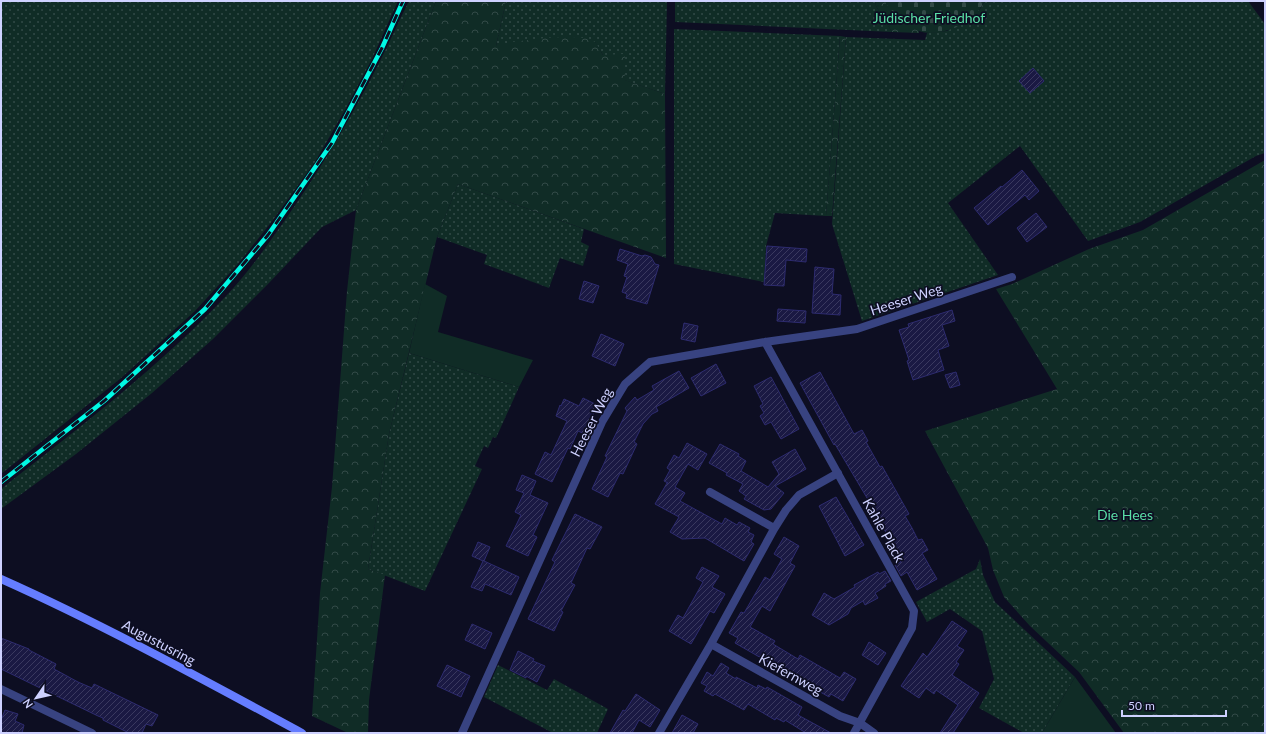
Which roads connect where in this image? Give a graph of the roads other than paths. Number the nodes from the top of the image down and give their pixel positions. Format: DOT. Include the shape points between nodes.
graph roads {
  1 [pos="1012,277"];
  2 [pos="765,342"];
  3 [pos="838,473"];
  4 [pos="710,492"];
  5 [pos="774,528"];
  6 [pos="1,579"];
  7 [pos="711,644"];
  8 [pos="1,689"];
  9 [pos="860,722"];
  10 [pos="92,733"];
  11 [pos="302,733"];
  12 [pos="462,733"];
  13 [pos="659,733"];
  14 [pos="854,733"];
  15 [pos="874,733"];
  1 -- 2 [label="street, Heeser Weg" via="857,329"];
  2 -- 3 [label="street, Kahle Plack"];
  2 -- 12 [label="street, Heeser Weg" via="650,362 625,384 602,422"];
  3 -- 5 [label="street" via="799,495"];
  3 -- 9 [label="street, Kahle Plack" via="914,611 912,628"];
  4 -- 5 [label="street"];
  5 -- 7 [label="street"];
  6 -- 11 [label="main road, Augustusring" via="135,643"];
  7 -- 9 [label="street, Kiefernweg" via="840,716"];
  7 -- 13 [label="street"];
  8 -- 10 [label="street"];
  9 -- 14 [label="street, Kahle Plack"];
  9 -- 15 [label="street"];
}
